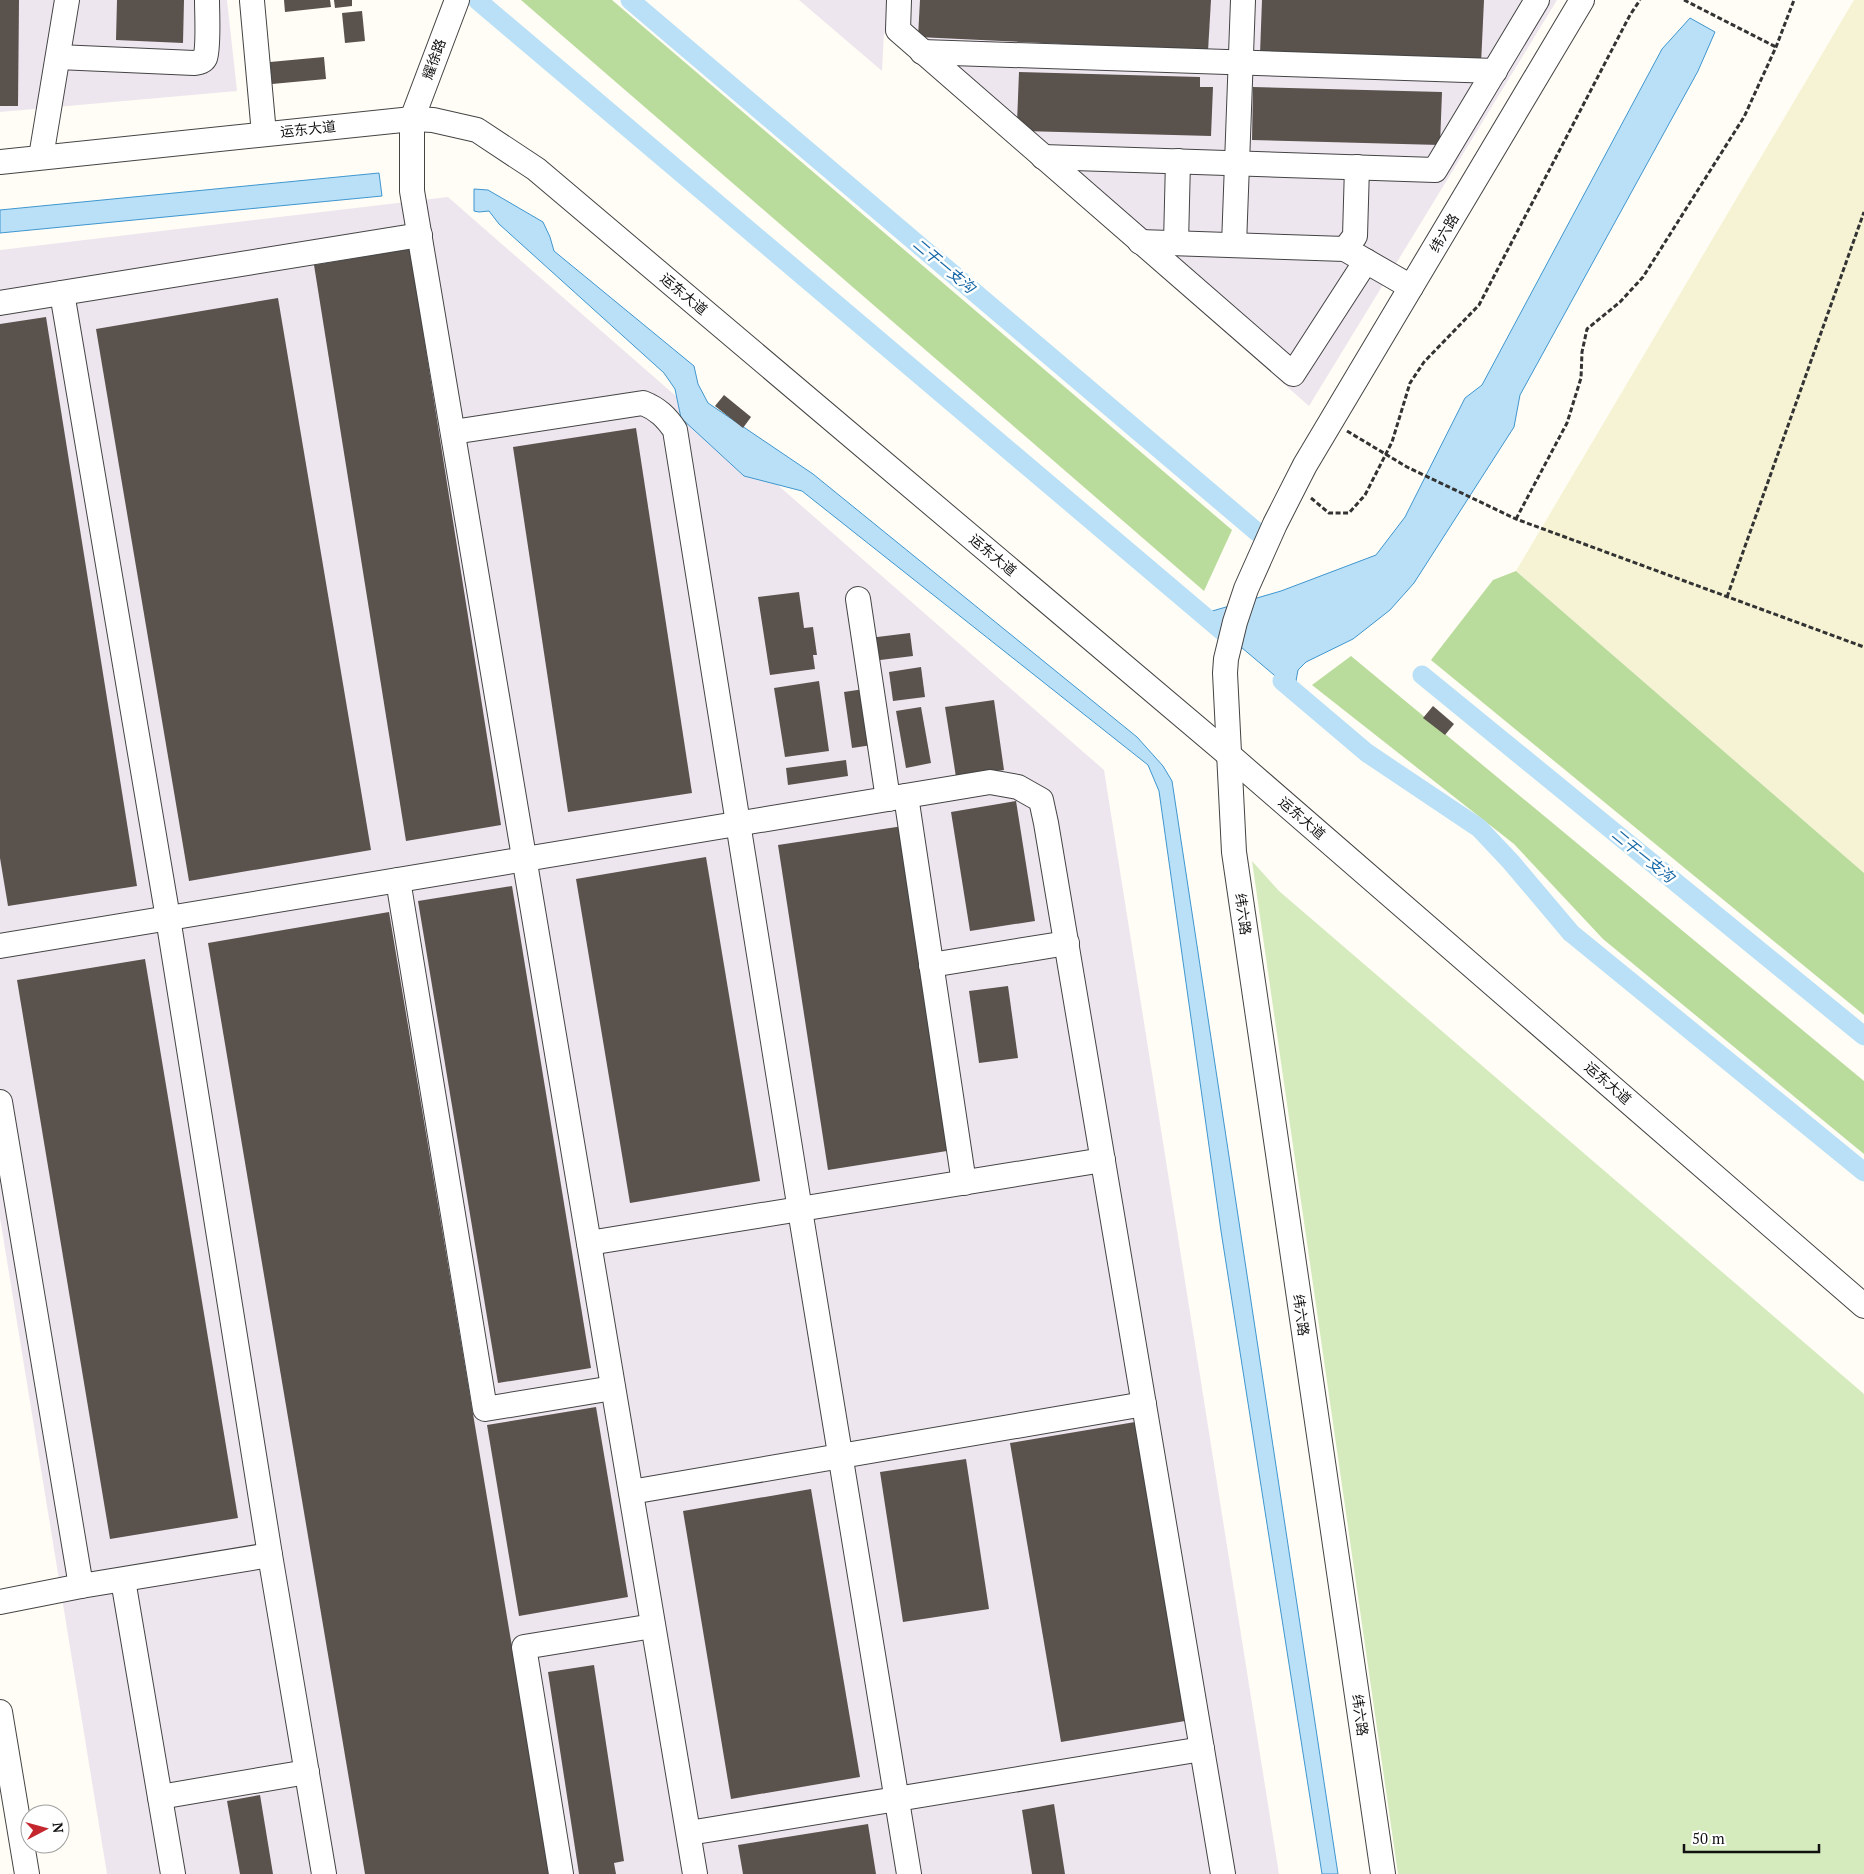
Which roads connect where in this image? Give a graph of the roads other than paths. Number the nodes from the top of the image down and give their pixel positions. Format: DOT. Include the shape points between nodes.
graph roads {
  1 [pos="67,0"];
  2 [pos="207,0"];
  3 [pos="457,0"];
  4 [pos="899,0"];
  5 [pos="1243,0"];
  6 [pos="1537,0"];
  7 [pos="1582,0"];
  8 [pos="252,2"];
  9 [pos="922,52"];
  10 [pos="58,58"];
  11 [pos="1241,62"];
  12 [pos="1495,70"];
  13 [pos="412,119"];
  14 [pos="264,134"];
  15 [pos="1043,157"];
  16 [pos="41,158"];
  17 [pos="1178,161"];
  18 [pos="0,162"];
  19 [pos="1236,163"];
  20 [pos="1356,167"];
  21 [pos="420,235"];
  22 [pos="1140,242"];
  23 [pos="1176,243"];
  24 [pos="1234,245"];
  25 [pos="1345,249"];
  26 [pos="1366,261"];
  27 [pos="1411,287"];
  28 [pos="62,293"];
  29 [pos="0,303"];
  30 [pos="452,432"];
  31 [pos="858,600"];
  32 [pos="1229,755"];
  33 [pos="897,798"];
  34 [pos="737,824"];
  35 [pos="524,859"];
  36 [pos="398,880"];
  37 [pos="168,918"];
  38 [pos="1067,943"];
  39 [pos="0,946"];
  40 [pos="931,965"];
  41 [pos="0,1102"];
  42 [pos="1103,1160"];
  43 [pos="964,1183"];
  44 [pos="800,1210"];
  45 [pos="589,1244"];
  46 [pos="1864,1306"];
  47 [pos="614,1388"];
  48 [pos="1144,1404"];
  49 [pos="840,1456"];
  50 [pos="631,1492"];
  51 [pos="270,1555"];
  52 [pos="122,1580"];
  53 [pos="81,1586"];
  54 [pos="0,1602"];
  55 [pos="654,1626"];
  56 [pos="0,1712"];
  57 [pos="1202,1749"];
  58 [pos="307,1772"];
  59 [pos="160,1797"];
  60 [pos="896,1799"];
  61 [pos="0,1811"];
  62 [pos="688,1833"];
  63 [pos="10,1874"];
  64 [pos="27,1874"];
  65 [pos="173,1874"];
  66 [pos="324,1874"];
  67 [pos="560,1874"];
  68 [pos="695,1874"];
  69 [pos="908,1874"];
  70 [pos="1224,1874"];
  71 [pos="1383,1874"];
  1 -- 10 [label="street"];
  2 -- 10 [label="street" via="206,50 201,62"];
  3 -- 13 [label="street, 耀徐路"];
  4 -- 9 [label="street" via="898,30"];
  5 -- 11 [label="street"];
  6 -- 12 [label="street"];
  7 -- 27 [label="street, 纬六路"];
  8 -- 14 [label="street"];
  9 -- 11 [label="street"];
  9 -- 15 [label="street"];
  10 -- 16 [label="street"];
  11 -- 12 [label="street"];
  11 -- 19 [label="street"];
  12 -- 20 [label="street" via="1435,170"];
  13 -- 14 [label="street, 运东大道"];
  13 -- 21 [label="street" via="412,191"];
  13 -- 32 [label="street, 运东大道" via="433,120 477,130 536,169"];
  14 -- 16 [label="street, 运东大道"];
  15 -- 17 [label="street"];
  15 -- 22 [label="street"];
  16 -- 18 [label="street, 运东大道"];
  17 -- 19 [label="street"];
  17 -- 23 [label="street"];
  19 -- 20 [label="street"];
  19 -- 24 [label="street"];
  20 -- 25 [label="street" via="1354,236"];
  21 -- 28 [label="street"];
  21 -- 30 [label="street"];
  22 -- 23 [label="street"];
  22 -- 26 [label="street" via="1293,374"];
  23 -- 24 [label="street"];
  24 -- 25 [label="street"];
  25 -- 26 [label="street"];
  26 -- 27 [label="street"];
  27 -- 32 [label="street, 纬六路" via="1301,472 1246,589 1226,659"];
  28 -- 29 [label="street"];
  28 -- 37 [label="street"];
  30 -- 34 [label="street" via="643,403 654,407 675,430"];
  30 -- 35 [label="street"];
  31 -- 33 [label="street"];
  32 -- 46 [label="street, 运东大道"];
  32 -- 71 [label="street, 纬六路" via="1234,852"];
  33 -- 34 [label="street"];
  33 -- 38 [label="street" via="990,782 1018,786 1041,800"];
  33 -- 40 [label="street"];
  34 -- 35 [label="street"];
  34 -- 44 [label="street"];
  35 -- 36 [label="street"];
  35 -- 45 [label="street"];
  36 -- 37 [label="street"];
  36 -- 47 [label="street" via="485,1409"];
  37 -- 39 [label="street"];
  37 -- 51 [label="street"];
  38 -- 40 [label="street"];
  38 -- 42 [label="street"];
  40 -- 43 [label="street"];
  41 -- 53 [label="street"];
  42 -- 43 [label="street"];
  42 -- 48 [label="street"];
  43 -- 44 [label="street"];
  44 -- 45 [label="street"];
  44 -- 49 [label="street"];
  45 -- 47 [label="street"];
  47 -- 50 [label="street"];
  48 -- 49 [label="street"];
  48 -- 57 [label="street"];
  49 -- 50 [label="street"];
  49 -- 60 [label="street"];
  50 -- 55 [label="street"];
  51 -- 52 [label="street"];
  51 -- 58 [label="street"];
  52 -- 53 [label="street"];
  52 -- 59 [label="street"];
  53 -- 54 [label="street"];
  55 -- 62 [label="street"];
  55 -- 67 [label="street" via="524,1647"];
  56 -- 64 [label="street"];
  57 -- 60 [label="street"];
  57 -- 70 [label="street"];
  58 -- 59 [label="street"];
  58 -- 66 [label="street"];
  59 -- 65 [label="street"];
  60 -- 62 [label="street"];
  60 -- 69 [label="street"];
  61 -- 63 [label="street"];
  62 -- 68 [label="street"];
}
